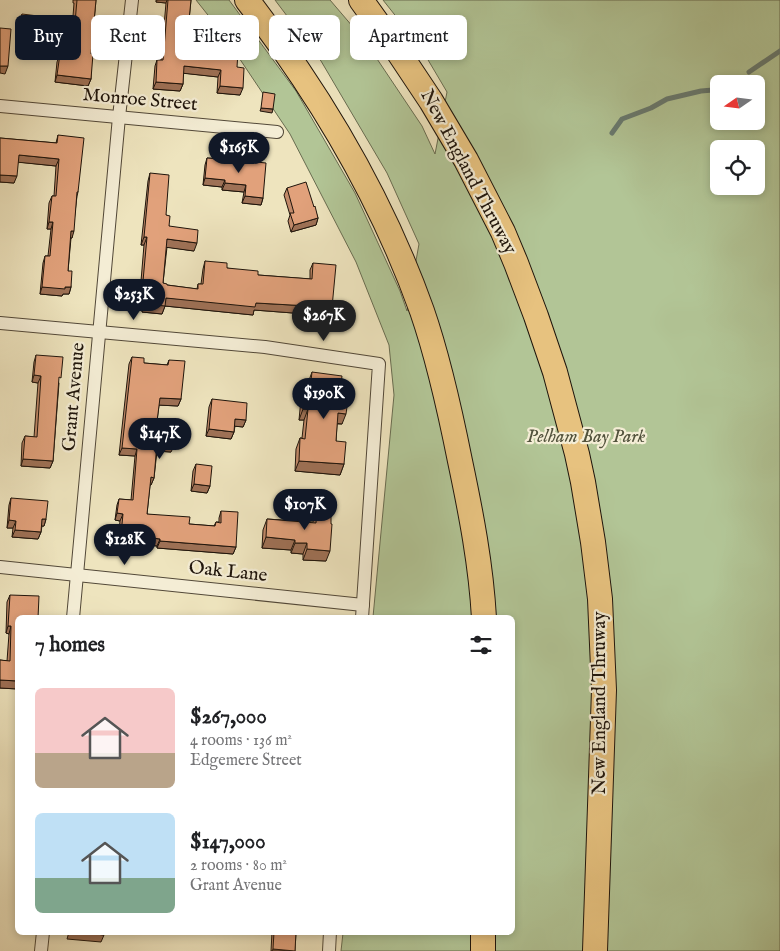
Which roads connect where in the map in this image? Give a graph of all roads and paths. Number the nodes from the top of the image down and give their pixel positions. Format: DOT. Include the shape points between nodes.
graph roads {
  1 [pos="132,0"];
  2 [pos="247,0"];
  3 [pos="360,0"];
  4 [pos="0,106"];
  5 [pos="118,117"];
  6 [pos="277,132"];
  7 [pos="0,323"];
  8 [pos="98,331"];
  9 [pos="0,567"];
  10 [pos="77,575"];
  11 [pos="363,611"];
  12 [pos="73,615"];
  13 [pos="484,615"];
  14 [pos="43,935"];
  15 [pos="330,935"];
  16 [pos="483,935"];
  17 [pos="41,951"];
  18 [pos="329,951"];
  19 [pos="483,951"];
  20 [pos="595,951"];
  1 -- 5 [label="street, Grant Avenue"];
  2 -- 13 [label="highway" via="290,58 336,130 385,224 419,303 443,380 468,497"];
  3 -- 20 [label="highway, New England Thruway" via="430,101 504,232 555,372 577,454 600,599 604,690"];
  4 -- 5 [label="street, Monroe Street"];
  5 -- 6 [label="street, Monroe Street"];
  5 -- 8 [label="street, Grant Avenue"];
  7 -- 8 [label="street"];
  8 -- 10 [label="street, Grant Avenue"];
  8 -- 11 [label="street" via="265,347 379,364"];
  9 -- 10 [label="street, Oak Lane"];
  10 -- 11 [label="street, Oak Lane"];
  10 -- 12 [label="street, Grant Avenue"];
  14 -- 17 [label="street"];
  15 -- 18 [label="street"];
  16 -- 19 [label="highway"];
}
